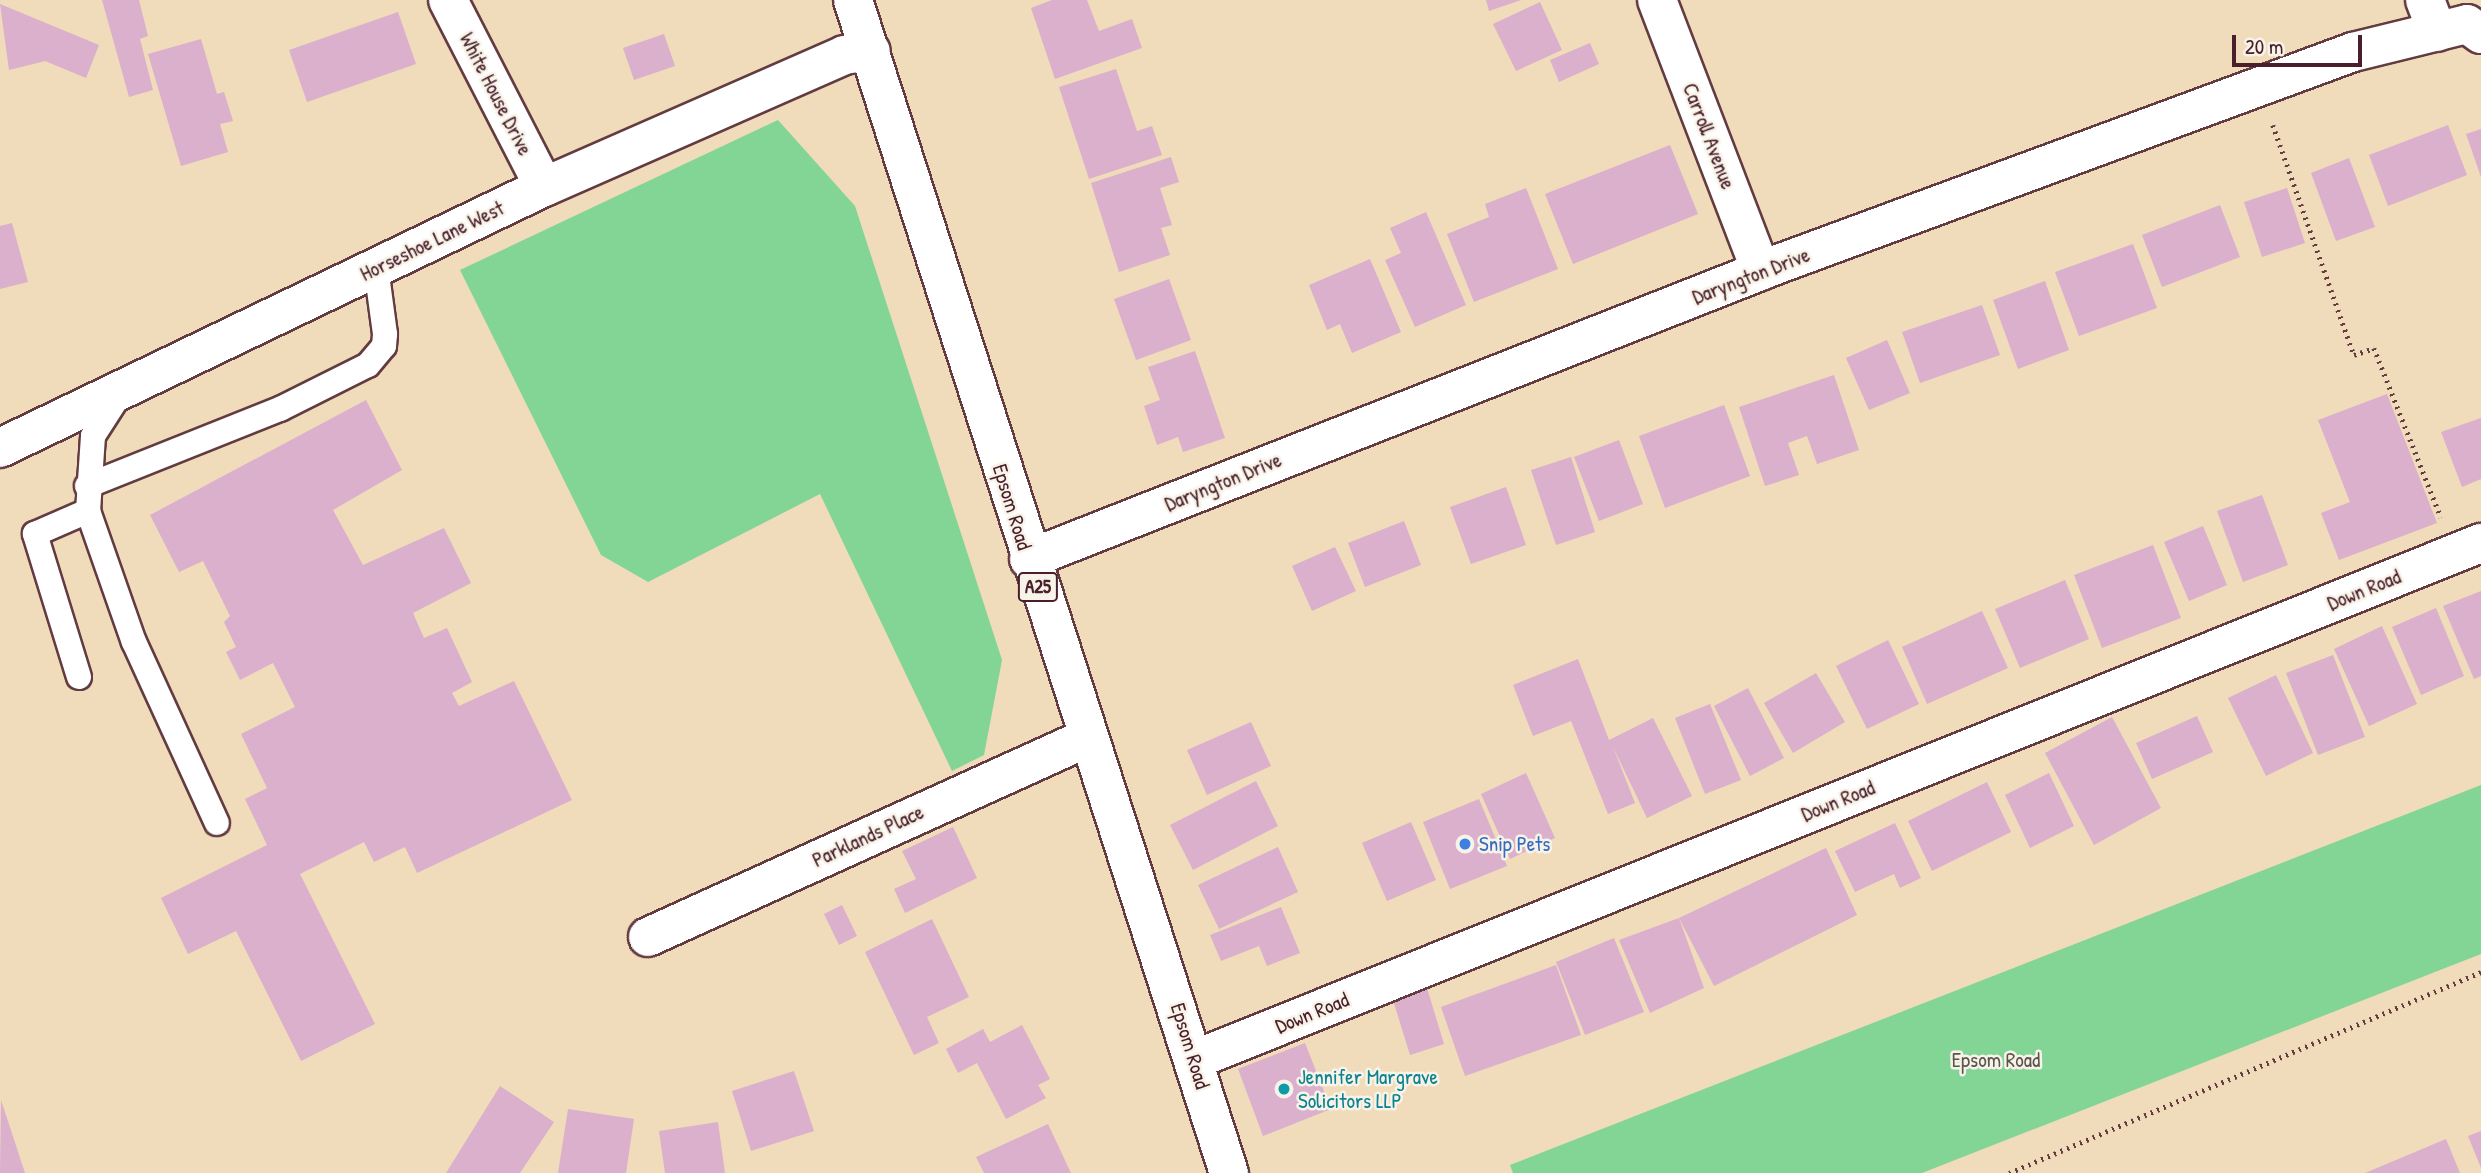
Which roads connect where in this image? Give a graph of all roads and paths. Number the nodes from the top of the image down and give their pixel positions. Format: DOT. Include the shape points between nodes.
graph roads {
  1 [pos="448,0"];
  2 [pos="853,0"];
  3 [pos="1657,0"];
  4 [pos="2431,16"];
  5 [pos="2481,34"];
  6 [pos="871,51"];
  7 [pos="2259,88"];
  8 [pos="544,187"];
  9 [pos="376,267"];
  10 [pos="1761,271"];
  11 [pos="120,393"];
  12 [pos="0,448"];
  13 [pos="88,499"];
  14 [pos="2468,548"];
  15 [pos="1028,559"];
  16 [pos="79,677"];
  17 [pos="1089,737"];
  18 [pos="217,823"];
  19 [pos="648,937"];
  20 [pos="2481,972"];
  21 [pos="1194,1060"];
  22 [pos="1229,1173"];
  23 [pos="2009,1173"];
  1 -- 8 [label="street, White House Drive"];
  2 -- 6 [label="street, Epsom Road / A25"];
  3 -- 10 [label="street, Carroll Avenue"];
  4 -- 5 [label="street, Daryngton Drive" via="2468,24"];
  4 -- 7 [label="street, Daryngton Drive"];
  6 -- 8 [label="street, Horseshoe Lane West" via="844,55"];
  6 -- 15 [label="street, Epsom Road / A25"];
  7 -- 10 [label="street, Daryngton Drive"];
  7 -- 14 [label="path" via="2354,355 2374,348"];
  8 -- 9 [label="street, Horseshoe Lane West"];
  9 -- 11 [label="street, Horseshoe Lane West"];
  9 -- 13 [label="lane" via="384,346 368,365"];
  10 -- 15 [label="street, Daryngton Drive"];
  11 -- 12 [label="street, Horseshoe Lane West"];
  11 -- 13 [label="lane" via="93,436"];
  13 -- 16 [label="lane" via="35,534"];
  13 -- 18 [label="lane" via="134,642"];
  14 -- 21 [label="street, Down Road"];
  15 -- 17 [label="street, Epsom Road / A25"];
  17 -- 19 [label="street, Parklands Place"];
  17 -- 21 [label="street, Epsom Road / A25"];
  20 -- 23 [label="path"];
  21 -- 22 [label="street, Epsom Road / A25"];
}
